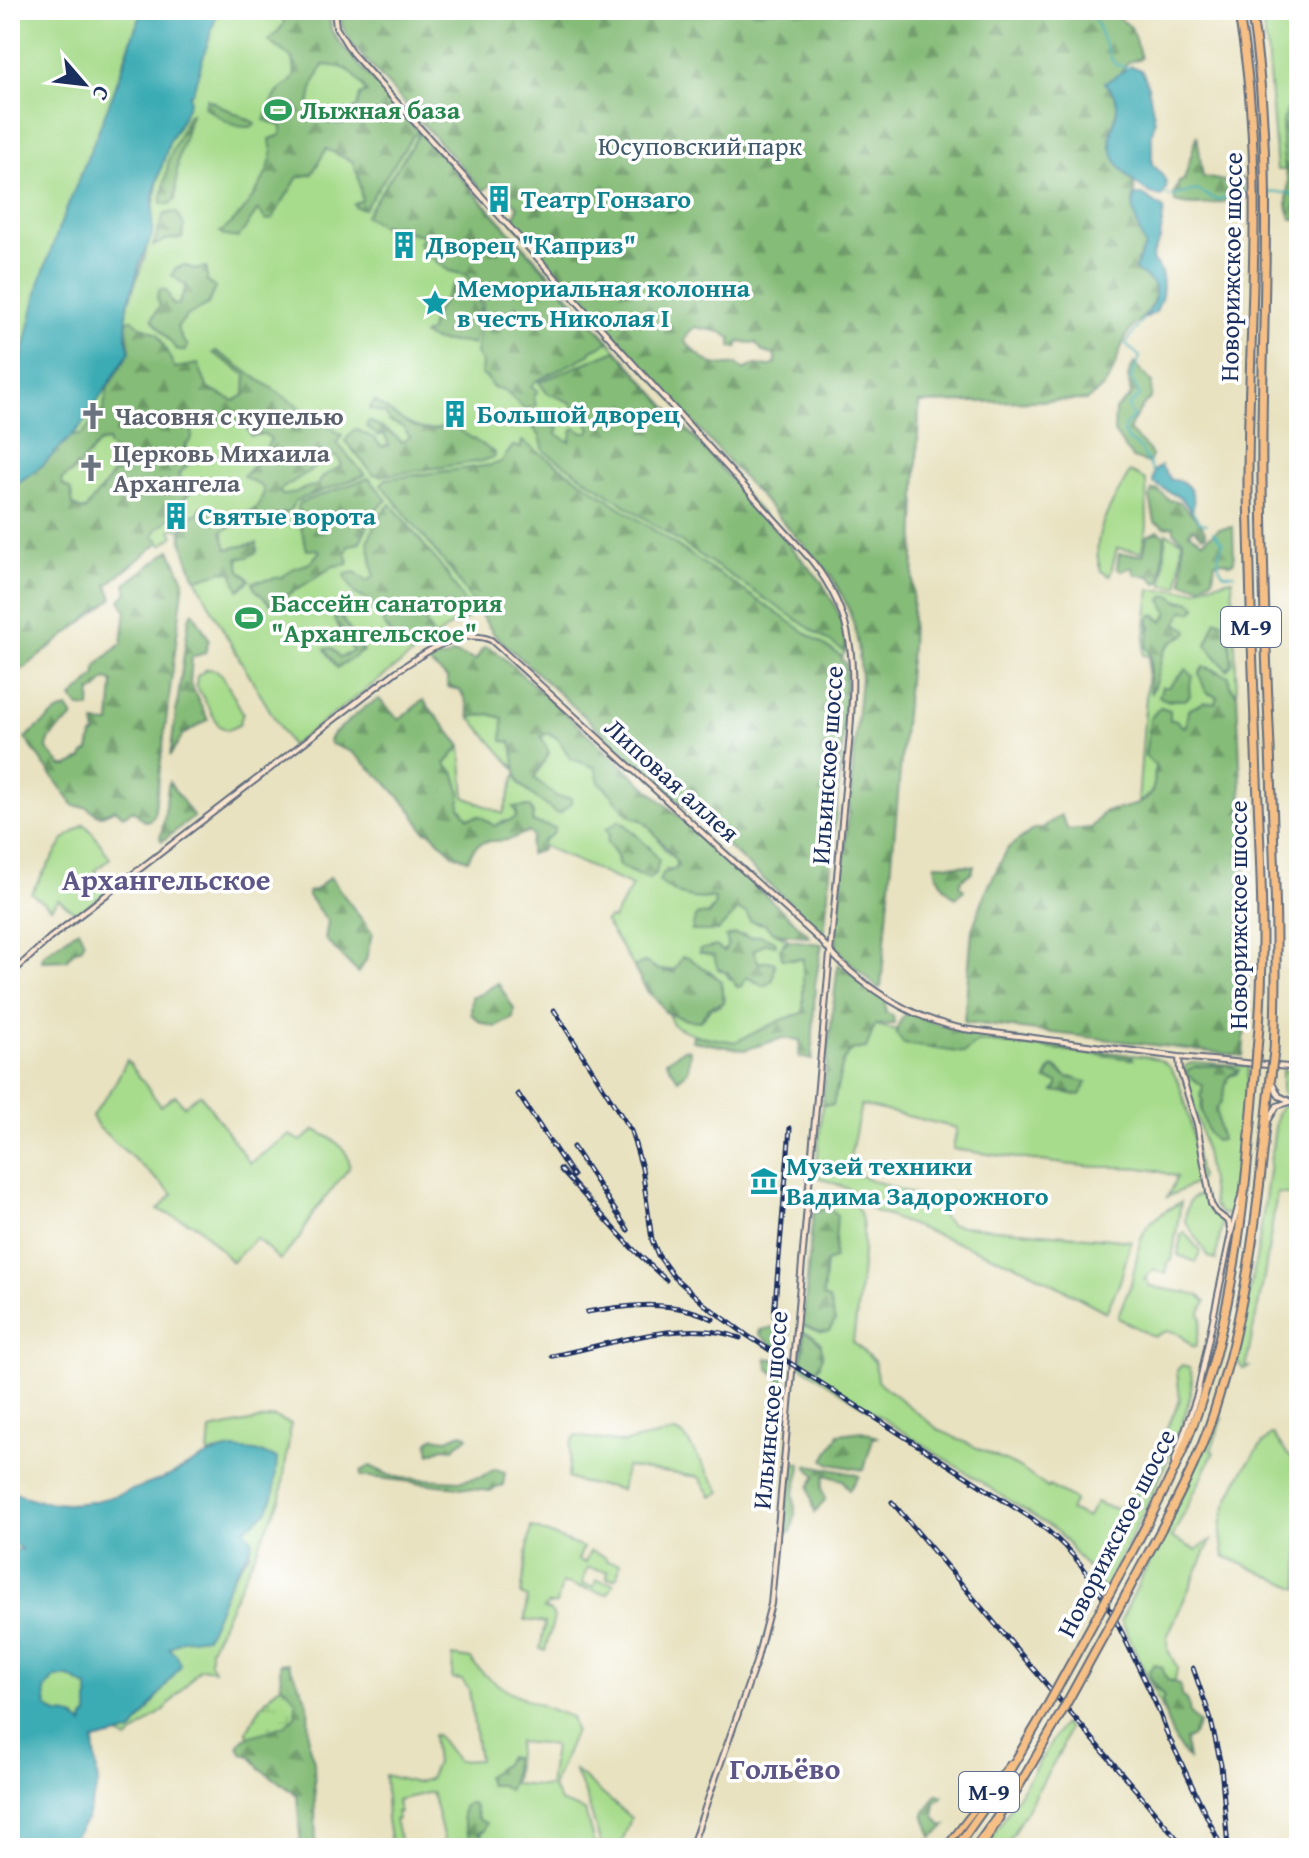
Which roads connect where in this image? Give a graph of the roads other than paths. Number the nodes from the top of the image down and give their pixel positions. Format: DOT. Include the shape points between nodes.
graph roads {
  1 [pos="334,10"];
  2 [pos="1238,10"];
  3 [pos="1251,10"];
  4 [pos="830,951"];
  5 [pos="10,975"];
  6 [pos="1179,1057"];
  7 [pos="1299,1068"];
  8 [pos="1271,1076"];
  9 [pos="1299,1099"];
  10 [pos="1290,1100"];
  11 [pos="1266,1127"];
  12 [pos="1248,1169"];
  13 [pos="1238,1204"];
  14 [pos="1223,1216"];
  15 [pos="1231,1233"];
  16 [pos="1160,1498"];
  17 [pos="1031,1734"];
  18 [pos="1016,1791"];
  19 [pos="691,1848"];
  20 [pos="945,1848"];
  21 [pos="956,1848"];
  22 [pos="975,1848"];
  23 [pos="982,1848"];
  1 -- 4 [label="street, Ильинское шоссе" via="336,27 352,53 812,561 833,592 851,642 854,686"];
  2 -- 12 [label="highway, Новорижское шоссе / М-9, bridge" via="1251,89 1254,180 1250,606 1263,922"];
  3 -- 8 [label="highway, Новорижское шоссе / М-9, bridge" via="1265,112 1267,180 1261,422 1277,970"];
  4 -- 5 [label="street, Липовая аллея" via="488,638 474,637 450,641 397,671 50,938"];
  4 -- 6 [label="street, Липовая аллея" via="880,993 951,1026"];
  4 -- 19 [label="street, Ильинское шоссе" via="771,1604"];
  6 -- 7 [label="street, Липовая аллея"];
  6 -- 14 [label="street" via="1211,1204"];
  8 -- 10 [label="street" via="1276,1092"];
  8 -- 11 [label="highway, Новорижское шоссе / М-9"];
  9 -- 10 [label="street"];
  10 -- 11 [label="street" via="1277,1106"];
  11 -- 18 [label="highway, Новорижское шоссе / М-9, bridge" via="1249,1268 1218,1398 1186,1478 1127,1593"];
  12 -- 13 [label="street, М-9"];
  12 -- 16 [label="highway, Новорижское шоссе / М-9" via="1238,1252 1216,1353 1194,1422"];
  13 -- 14 [label="street" via="1233,1214"];
  13 -- 15 [label="street, М-9"];
  14 -- 15 [label="street"];
  15 -- 16 [label="street, М-9" via="1197,1395"];
  16 -- 17 [label="highway, Новорижское шоссе / М-9, bridge"];
  17 -- 20 [label="main road, М-9"];
  17 -- 21 [label="highway, Новорижское шоссе / М-9"];
  18 -- 22 [label="highway, Новорижское шоссе / М-9"];
  18 -- 23 [label="main road, М-9"];
}
